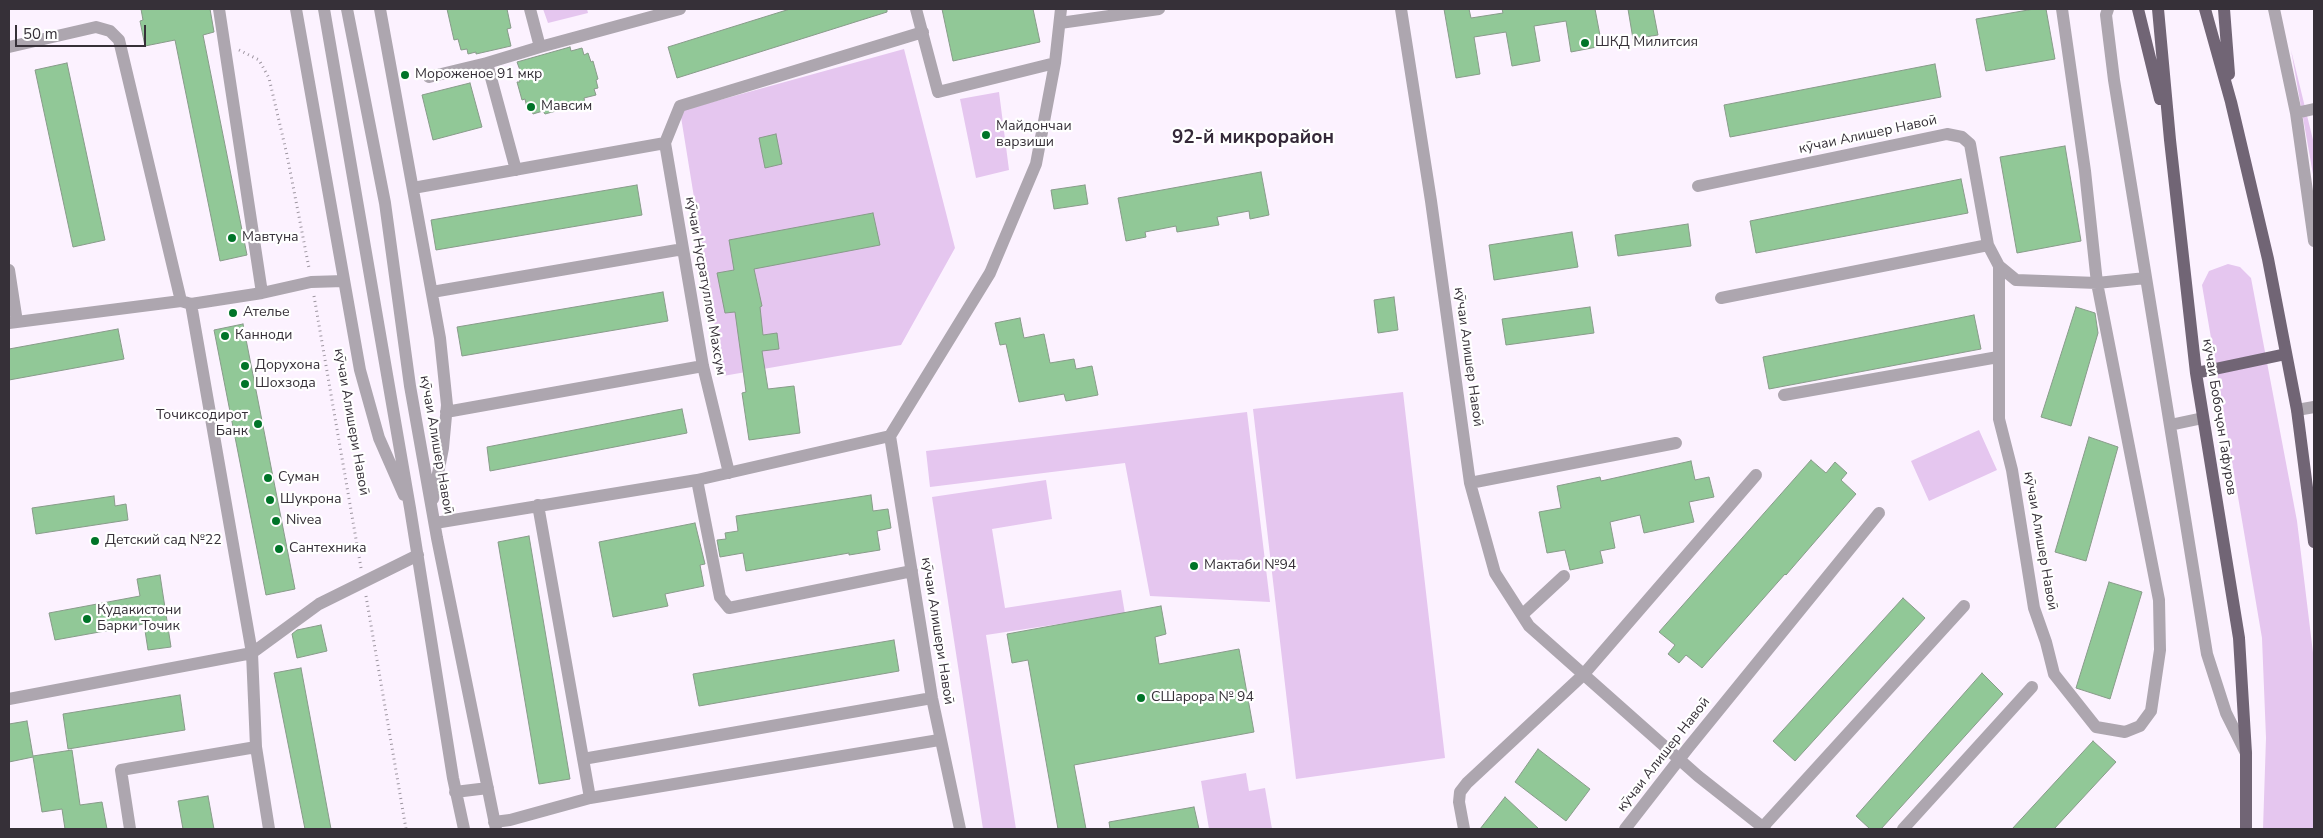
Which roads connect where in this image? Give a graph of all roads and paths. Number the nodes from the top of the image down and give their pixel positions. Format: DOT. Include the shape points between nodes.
graph roads {
  1 [pos="220,9"];
  2 [pos="296,9"];
  3 [pos="324,9"];
  4 [pos="347,9"];
  5 [pos="380,9"];
  6 [pos="530,9"];
  7 [pos="680,9"];
  8 [pos="916,9"];
  9 [pos="1061,9"];
  10 [pos="1159,9"];
  11 [pos="1401,9"];
  12 [pos="2062,9"];
  13 [pos="2108,9"];
  14 [pos="2138,9"];
  15 [pos="2158,9"];
  16 [pos="2205,9"];
  17 [pos="2224,9"];
  18 [pos="2274,9"];
  19 [pos="1060,23"];
  20 [pos="923,32"];
  21 [pos="225,44"];
  22 [pos="9,47"];
  23 [pos="540,47"];
  24 [pos="487,63"];
  25 [pos="1054,63"];
  26 [pos="429,77"];
  27 [pos="2231,102"];
  28 [pos="2314,109"];
  29 [pos="2296,113"];
  30 [pos="2170,140"];
  31 [pos="665,143"];
  32 [pos="516,170"];
  33 [pos="1698,186"];
  34 [pos="413,188"];
  35 [pos="2314,241"];
  36 [pos="1988,245"];
  37 [pos="683,249"];
  38 [pos="1999,266"];
  39 [pos="9,270"];
  40 [pos="2146,278"];
  41 [pos="344,281"];
  42 [pos="311,282"];
  43 [pos="2097,283"];
  44 [pos="432,292"];
  45 [pos="262,293"];
  46 [pos="1721,298"];
  47 [pos="186,303"];
  48 [pos="13,322"];
  49 [pos="2286,354"];
  50 [pos="1998,357"];
  51 [pos="703,366"];
  52 [pos="2196,373"];
  53 [pos="1784,395"];
  54 [pos="2314,407"];
  55 [pos="2297,410"];
  56 [pos="446,412"];
  57 [pos="2203,418"];
  58 [pos="2170,425"];
  59 [pos="890,436"];
  60 [pos="1676,443"];
  61 [pos="729,472"];
  62 [pos="1756,475"];
  63 [pos="697,480"];
  64 [pos="1470,484"];
  65 [pos="432,504"];
  66 [pos="538,505"];
  67 [pos="410,508"];
  68 [pos="1879,513"];
  69 [pos="435,523"];
  70 [pos="2314,542"];
  71 [pos="418,555"];
  72 [pos="912,571"];
  73 [pos="1564,576"];
  74 [pos="363,581"];
  75 [pos="1964,606"];
  76 [pos="1523,614"];
  77 [pos="252,653"];
  78 [pos="1582,675"];
  79 [pos="2032,687"];
  80 [pos="932,698"];
  81 [pos="9,699"];
  82 [pos="939,740"];
  83 [pos="256,747"];
  84 [pos="2246,753"];
  85 [pos="583,759"];
  86 [pos="1680,759"];
  87 [pos="488,788"];
  88 [pos="455,792"];
  89 [pos="590,798"];
  90 [pos="510,825"];
  91 [pos="495,826"];
  92 [pos="130,829"];
  93 [pos="269,829"];
  94 [pos="406,829"];
  95 [pos="464,829"];
  96 [pos="960,829"];
  97 [pos="1464,829"];
  98 [pos="1625,829"];
  99 [pos="1762,829"];
  100 [pos="1903,829"];
  101 [pos="2246,829"];
  1 -- 21 [label="street"];
  2 -- 41 [label="street"];
  3 -- 67 [label="street"];
  4 -- 65 [label="street, кӯчаи Алишер Навоӣ" via="385,203 410,386"];
  5 -- 34 [label="street"];
  6 -- 23 [label="street"];
  7 -- 23 [label="street"];
  8 -- 20 [label="street"];
  9 -- 19 [label="street"];
  10 -- 19 [label="street"];
  11 -- 64 [label="street, кӯчаи Алишер Навоӣ"];
  12 -- 43 [label="street, кӯчаи Алишер Навоӣ"];
  13 -- 40 [label="street" via="2114,80"];
  14 -- 30 [label="main road"];
  15 -- 30 [label="main road, кӯчаи Бобоҷон Гафуров"];
  16 -- 27 [label="main road"];
  17 -- 27 [label="main road"];
  18 -- 29 [label="street"];
  19 -- 25 [label="street"];
  20 -- 25 [label="street" via="938,92"];
  20 -- 31 [label="street" via="680,106"];
  21 -- 42 [label="path, кӯчаи Алишери Навоӣ" via="259,60 269,78"];
  21 -- 45 [label="street"];
  22 -- 47 [label="street" via="96,27 110,30 119,40"];
  23 -- 24 [label="street"];
  24 -- 26 [label="street"];
  24 -- 32 [label="street"];
  25 -- 59 [label="street" via="1036,164 990,273"];
  27 -- 49 [label="main road" via="2268,259"];
  28 -- 29 [label="street"];
  29 -- 35 [label="street"];
  30 -- 52 [label="main road, кӯчаи Бобоҷон Гафуров"];
  31 -- 32 [label="street"];
  31 -- 37 [label="street, кӯчаи Нусратуллои Махсум"];
  32 -- 34 [label="street"];
  33 -- 36 [label="street, кӯчаи Алишер Навоӣ" via="1948,134 1962,137 1970,144"];
  34 -- 44 [label="street"];
  36 -- 38 [label="street, кӯчаи Алишер Навоӣ"];
  36 -- 46 [label="street"];
  37 -- 44 [label="street"];
  37 -- 51 [label="street, кӯчаи Нусратуллои Махсум"];
  38 -- 43 [label="street, кӯчаи Алишер Навоӣ" via="2016,280"];
  38 -- 50 [label="street, кӯчаи Алишер Навоӣ"];
  39 -- 48 [label="street"];
  40 -- 43 [label="street"];
  40 -- 58 [label="street"];
  41 -- 42 [label="street"];
  41 -- 67 [label="street" via="369,406 388,463"];
  42 -- 45 [label="street"];
  42 -- 74 [label="path, кӯчаи Алишери Навоӣ"];
  43 -- 50 [label="street, кӯчаи Алишер Навоӣ" via="2159,600 2160,650 2151,711 2140,726 2125,732 2096,727 2054,674 2034,608 2012,470 1999,419"];
  44 -- 56 [label="street" via="440,338"];
  45 -- 47 [label="street"];
  47 -- 48 [label="street"];
  47 -- 77 [label="street"];
  49 -- 52 [label="main road"];
  49 -- 55 [label="main road"];
  50 -- 53 [label="street"];
  51 -- 56 [label="street"];
  51 -- 61 [label="street, кӯчаи Нусратуллои Махсум"];
  52 -- 57 [label="main road, кӯчаи Бобоҷон Гафуров"];
  54 -- 55 [label="street"];
  55 -- 70 [label="main road"];
  56 -- 65 [label="street"];
  57 -- 58 [label="street"];
  57 -- 84 [label="main road, кӯчаи Бобоҷон Гафуров" via="2239,638"];
  58 -- 84 [label="street" via="2207,654 2226,713"];
  59 -- 61 [label="street"];
  59 -- 72 [label="street, кӯчаи Алишери Навоӣ"];
  60 -- 64 [label="street"];
  61 -- 63 [label="street"];
  62 -- 78 [label="street"];
  63 -- 66 [label="street"];
  63 -- 72 [label="street" via="720,598 729,608"];
  64 -- 76 [label="street, кӯчаи Алишер Навоӣ" via="1495,573"];
  65 -- 69 [label="street, кӯчаи Алишер Навоӣ"];
  66 -- 69 [label="street"];
  66 -- 85 [label="street"];
  67 -- 71 [label="street"];
  68 -- 86 [label="street, кӯчаи Алишер Навоӣ"];
  69 -- 87 [label="street, кӯчаи Алишер Навоӣ"];
  71 -- 74 [label="street"];
  71 -- 88 [label="street"];
  72 -- 80 [label="street, кӯчаи Алишери Навоӣ"];
  73 -- 76 [label="street"];
  74 -- 77 [label="street" via="310,610"];
  74 -- 94 [label="path, кӯчаи Алишери Навоӣ"];
  75 -- 99 [label="street"];
  76 -- 78 [label="street, кӯчаи Алишер Навоӣ" via="1529,626"];
  77 -- 81 [label="street"];
  77 -- 83 [label="street"];
  78 -- 86 [label="street, кӯчаи Алишер Навоӣ"];
  78 -- 97 [label="street" via="1463,788 1459,802"];
  79 -- 100 [label="street"];
  80 -- 82 [label="street, кӯчаи Алишери Навоӣ"];
  80 -- 85 [label="street"];
  82 -- 89 [label="street"];
  82 -- 96 [label="street, кӯчаи Алишери Навоӣ"];
  83 -- 92 [label="street" via="122,770"];
  83 -- 93 [label="street"];
  84 -- 101 [label="main road, кӯчаи Бобоҷон Гафуров"];
  85 -- 89 [label="street"];
  86 -- 98 [label="street, кӯчаи Алишер Навоӣ"];
  86 -- 99 [label="street"];
  87 -- 88 [label="street"];
  87 -- 91 [label="street, кӯчаи Алишер Навоӣ"];
  88 -- 95 [label="street"];
  89 -- 90 [label="street"];
  90 -- 91 [label="street"];
}
